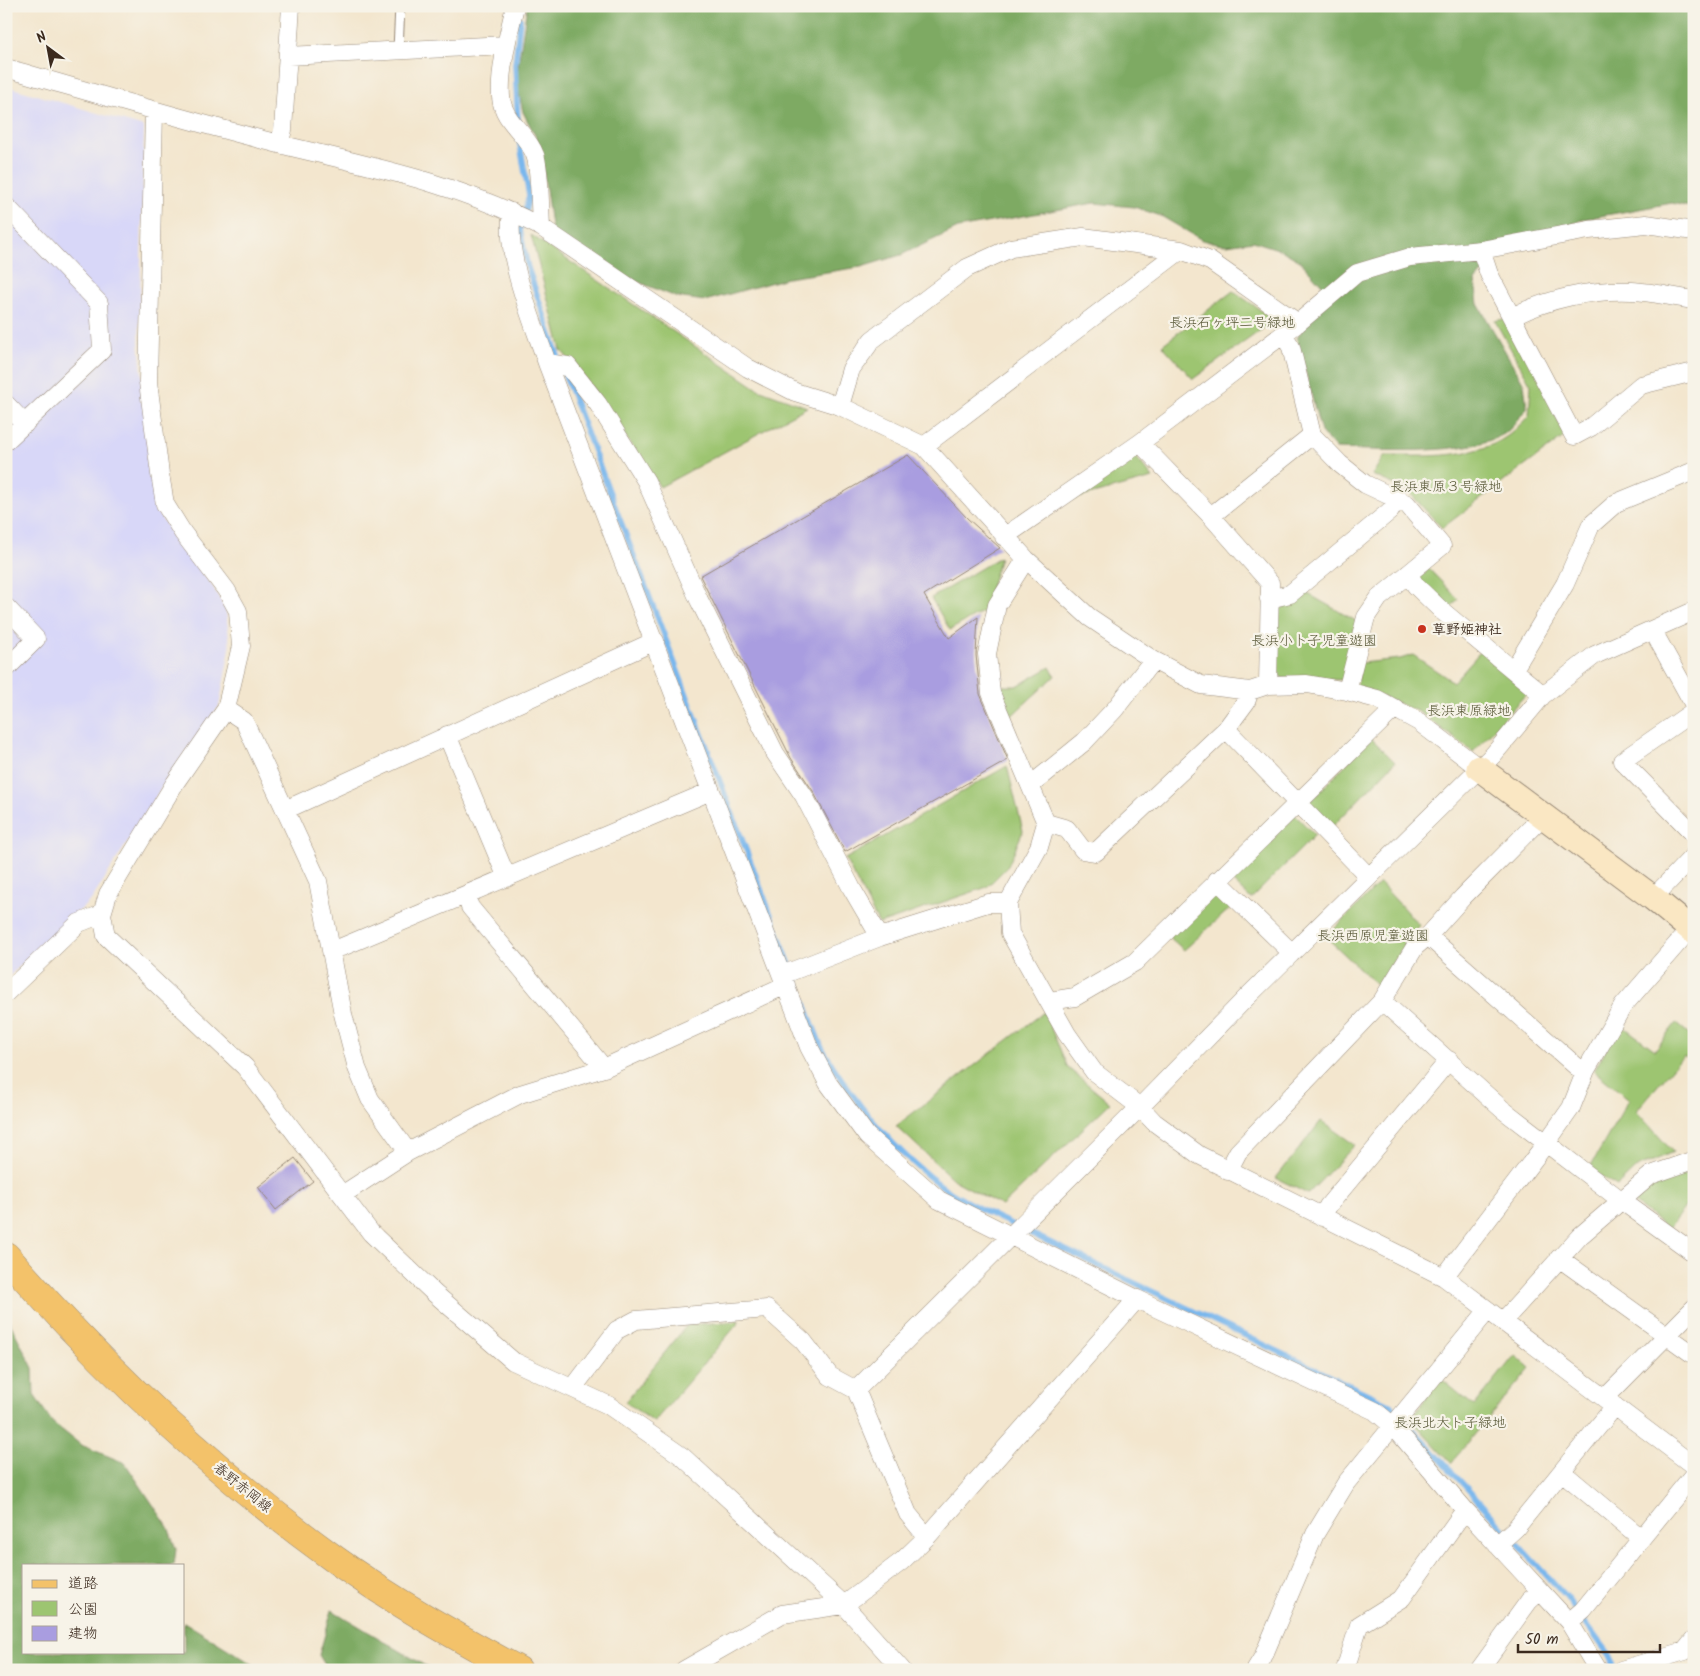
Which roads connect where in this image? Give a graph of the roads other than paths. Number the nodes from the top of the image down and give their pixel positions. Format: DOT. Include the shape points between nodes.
graph roads {
  1 [pos="291,6"];
  2 [pos="400,6"];
  3 [pos="515,6"];
  4 [pos="506,45"];
  5 [pos="398,50"];
  6 [pos="288,56"];
  7 [pos="6,68"];
  8 [pos="154,111"];
  9 [pos="279,144"];
  10 [pos="6,206"];
  11 [pos="525,219"];
  12 [pos="1694,231"];
  13 [pos="1181,250"];
  14 [pos="1481,250"];
  15 [pos="1694,300"];
  16 [pos="1512,317"];
  17 [pos="1298,323"];
  18 [pos="1283,334"];
  19 [pos="547,363"];
  20 [pos="1694,372"];
  21 [pos="6,404"];
  22 [pos="840,406"];
  23 [pos="25,424"];
  24 [pos="1312,435"];
  25 [pos="6,441"];
  26 [pos="1140,443"];
  27 [pos="924,446"];
  28 [pos="1694,471"];
  29 [pos="1398,498"];
  30 [pos="1211,516"];
  31 [pos="1004,537"];
  32 [pos="1026,559"];
  33 [pos="1408,574"];
  34 [pos="1269,599"];
  35 [pos="6,607"];
  36 [pos="1694,611"];
  37 [pos="1653,631"];
  38 [pos="654,641"];
  39 [pos="1153,660"];
  40 [pos="6,669"];
  41 [pos="1514,669"];
  42 [pos="1268,685"];
  43 [pos="1250,691"];
  44 [pos="1347,691"];
  45 [pos="1543,695"];
  46 [pos="1694,705"];
  47 [pos="1395,708"];
  48 [pos="226,709"];
  49 [pos="1694,711"];
  50 [pos="1226,729"];
  51 [pos="448,735"];
  52 [pos="1479,768"];
  53 [pos="1031,785"];
  54 [pos="711,791"];
  55 [pos="1296,804"];
  56 [pos="285,810"];
  57 [pos="1544,815"];
  58 [pos="1046,823"];
  59 [pos="1694,834"];
  60 [pos="1694,855"];
  61 [pos="1369,877"];
  62 [pos="507,878"];
  63 [pos="1217,880"];
  64 [pos="466,895"];
  65 [pos="1653,898"];
  66 [pos="1008,903"];
  67 [pos="102,914"];
  68 [pos="1692,931"];
  69 [pos="1428,936"];
  70 [pos="880,937"];
  71 [pos="331,949"];
  72 [pos="1292,953"];
  73 [pos="784,980"];
  74 [pos="6,992"];
  75 [pos="1050,1001"];
  76 [pos="1382,1001"];
  77 [pos="1448,1060"];
  78 [pos="604,1068"];
  79 [pos="1586,1070"];
  80 [pos="1140,1107"];
  81 [pos="1547,1142"];
  82 [pos="408,1152"];
  83 [pos="1694,1160"];
  84 [pos="1228,1171"];
  85 [pos="342,1195"];
  86 [pos="1622,1201"];
  87 [pos="1322,1217"];
  88 [pos="1016,1230"];
  89 [pos="1694,1253"];
  90 [pos="6,1256"];
  91 [pos="1559,1258"];
  92 [pos="1444,1277"];
  93 [pos="1136,1298"];
  94 [pos="1694,1308"];
  95 [pos="1488,1310"];
  96 [pos="1504,1320"];
  97 [pos="1668,1334"];
  98 [pos="1694,1355"];
  99 [pos="573,1388"];
  100 [pos="856,1390"];
  101 [pos="1610,1402"];
  102 [pos="1394,1427"];
  103 [pos="1694,1466"];
  104 [pos="1562,1472"];
  105 [pos="1694,1474"];
  106 [pos="1465,1510"];
  107 [pos="927,1538"];
  108 [pos="1642,1538"];
  109 [pos="1497,1545"];
  110 [pos="1540,1591"];
  111 [pos="844,1605"];
  112 [pos="1569,1622"];
  113 [pos="1694,1640"];
  114 [pos="1622,1669"];
  115 [pos="518,1670"];
  116 [pos="684,1670"];
  117 [pos="902,1670"];
  118 [pos="1255,1670"];
  119 [pos="1344,1670"];
  120 [pos="1480,1670"];
  121 [pos="1598,1670"];
  1 -- 6 [label="street"];
  2 -- 5 [label="lane"];
  3 -- 4 [label="street"];
  4 -- 5 [label="street"];
  4 -- 11 [label="street" via="501,97 508,120 527,140 536,156"];
  5 -- 6 [label="street"];
  6 -- 9 [label="street" via="283,130"];
  7 -- 8 [label="street"];
  8 -- 9 [label="street"];
  8 -- 48 [label="street" via="148,382 165,504 238,611 241,646"];
  9 -- 11 [label="street" via="408,174 459,190"];
  10 -- 23 [label="street" via="99,303 102,350"];
  11 -- 19 [label="street" via="509,227 514,263"];
  11 -- 22 [label="street" via="748,368 795,392"];
  12 -- 14 [label="street" via="1646,224 1589,230"];
  13 -- 17 [label="street" via="1210,261"];
  13 -- 22 [label="street" via="1083,237 1011,248 967,268 872,340 851,369"];
  13 -- 27 [label="street"];
  14 -- 16 [label="street" via="1489,274"];
  14 -- 17 [label="street" via="1410,257 1357,273"];
  15 -- 16 [label="street" via="1632,291 1585,293"];
  16 -- 20 [label="street" via="1574,436 1590,427 1641,385"];
  17 -- 18 [label="street"];
  18 -- 24 [label="street" via="1291,347"];
  18 -- 26 [label="street"];
  19 -- 38 [label="street"];
  19 -- 70 [label="street" via="568,366 598,404 646,481 699,600 775,753 804,796"];
  21 -- 23 [label="street"];
  22 -- 27 [label="street"];
  23 -- 25 [label="street"];
  24 -- 29 [label="street" via="1365,484"];
  24 -- 30 [label="street"];
  26 -- 30 [label="street"];
  26 -- 31 [label="street"];
  27 -- 31 [label="street"];
  28 -- 41 [label="street" via="1616,503 1591,525 1565,584"];
  29 -- 33 [label="street" via="1407,504 1442,546"];
  29 -- 34 [label="street" via="1390,511 1290,594"];
  30 -- 34 [label="street" via="1270,583"];
  31 -- 32 [label="street"];
  32 -- 39 [label="street" via="1089,617"];
  32 -- 53 [label="street" via="997,605 987,654 991,693"];
  33 -- 41 [label="street" via="1441,610"];
  33 -- 44 [label="street" via="1379,598 1366,618"];
  34 -- 42 [label="street"];
  35 -- 40 [label="street" via="36,639"];
  36 -- 37 [label="street"];
  37 -- 45 [label="street" via="1595,655"];
  37 -- 46 [label="street"];
  38 -- 51 [label="street"];
  38 -- 54 [label="street"];
  39 -- 43 [label="street" via="1201,685"];
  39 -- 53 [label="street" via="1084,742"];
  41 -- 45 [label="street"];
  42 -- 43 [label="street"];
  42 -- 44 [label="street" via="1307,684"];
  43 -- 50 [label="street"];
  44 -- 47 [label="street"];
  45 -- 52 [label="street"];
  47 -- 52 [label="street" via="1419,722"];
  47 -- 55 [label="street"];
  48 -- 56 [label="street" via="244,721"];
  48 -- 67 [label="street" via="175,783 108,894"];
  49 -- 59 [label="street" via="1622,761"];
  50 -- 55 [label="street"];
  50 -- 58 [label="street" via="1096,852 1083,850 1067,829"];
  51 -- 56 [label="street"];
  51 -- 62 [label="street"];
  52 -- 57 [label="street"];
  52 -- 61 [label="street"];
  53 -- 58 [label="street"];
  54 -- 62 [label="street"];
  54 -- 73 [label="street"];
  55 -- 61 [label="street"];
  55 -- 63 [label="street"];
  56 -- 71 [label="street" via="318,881"];
  57 -- 65 [label="street"];
  57 -- 69 [label="street"];
  58 -- 66 [label="street" via="1039,847"];
  60 -- 65 [label="street"];
  61 -- 72 [label="street"];
  62 -- 64 [label="street"];
  63 -- 72 [label="street"];
  63 -- 75 [label="street" via="1135,962 1075,997"];
  64 -- 71 [label="street"];
  64 -- 78 [label="street" via="470,907"];
  65 -- 68 [label="street"];
  66 -- 70 [label="street" via="988,902"];
  66 -- 75 [label="street" via="1010,933"];
  67 -- 74 [label="street" via="79,923"];
  67 -- 85 [label="street" via="106,936 245,1067"];
  68 -- 79 [label="street" via="1623,1006"];
  69 -- 76 [label="street" via="1415,947"];
  69 -- 79 [label="street" via="1577,1067"];
  70 -- 73 [label="street"];
  71 -- 82 [label="street" via="357,1068 370,1099"];
  72 -- 80 [label="street"];
  73 -- 78 [label="street"];
  73 -- 88 [label="street" via="809,1047 828,1083 867,1136 939,1200"];
  75 -- 80 [label="street" via="1067,1034 1094,1072"];
  76 -- 77 [label="street"];
  76 -- 84 [label="street" via="1238,1152"];
  77 -- 81 [label="street" via="1502,1109"];
  77 -- 87 [label="street"];
  78 -- 82 [label="street" via="520,1094"];
  79 -- 81 [label="street" via="1571,1108"];
  80 -- 84 [label="street" via="1191,1150"];
  80 -- 88 [label="street"];
  81 -- 86 [label="street"];
  81 -- 92 [label="street"];
  82 -- 85 [label="street"];
  83 -- 86 [label="street" via="1651,1175"];
  84 -- 87 [label="street"];
  85 -- 99 [label="street" via="371,1233 513,1361"];
  86 -- 89 [label="street"];
  86 -- 91 [label="street"];
  87 -- 92 [label="street"];
  88 -- 93 [label="street"];
  88 -- 100 [label="street"];
  90 -- 115 [label="main road, 春野赤岡線" via="104,1364 222,1472 334,1559 453,1635"];
  91 -- 96 [label="street"];
  91 -- 97 [label="street"];
  92 -- 95 [label="street"];
  93 -- 102 [label="street" via="1375,1411"];
  93 -- 107 [label="street"];
  94 -- 97 [label="street"];
  95 -- 96 [label="street"];
  95 -- 102 [label="street"];
  96 -- 101 [label="street"];
  97 -- 98 [label="street"];
  97 -- 101 [label="street"];
  99 -- 100 [label="street" via="617,1330 636,1320 767,1309 803,1340 830,1376"];
  99 -- 111 [label="street" via="608,1405 683,1457"];
  100 -- 107 [label="street" via="908,1514"];
  101 -- 103 [label="street"];
  101 -- 104 [label="street"];
  102 -- 106 [label="street"];
  102 -- 118 [label="street" via="1346,1483 1315,1534"];
  104 -- 108 [label="street"];
  104 -- 109 [label="street"];
  105 -- 108 [label="street"];
  106 -- 109 [label="street"];
  106 -- 119 [label="street" via="1402,1598 1359,1625"];
  107 -- 111 [label="street"];
  108 -- 112 [label="street" via="1584,1610"];
  109 -- 110 [label="street"];
  110 -- 112 [label="street"];
  110 -- 120 [label="street" via="1529,1601"];
  111 -- 116 [label="street" via="782,1614"];
  111 -- 117 [label="street"];
  112 -- 121 [label="street"];
  113 -- 114 [label="street" via="1685,1651"];
}
